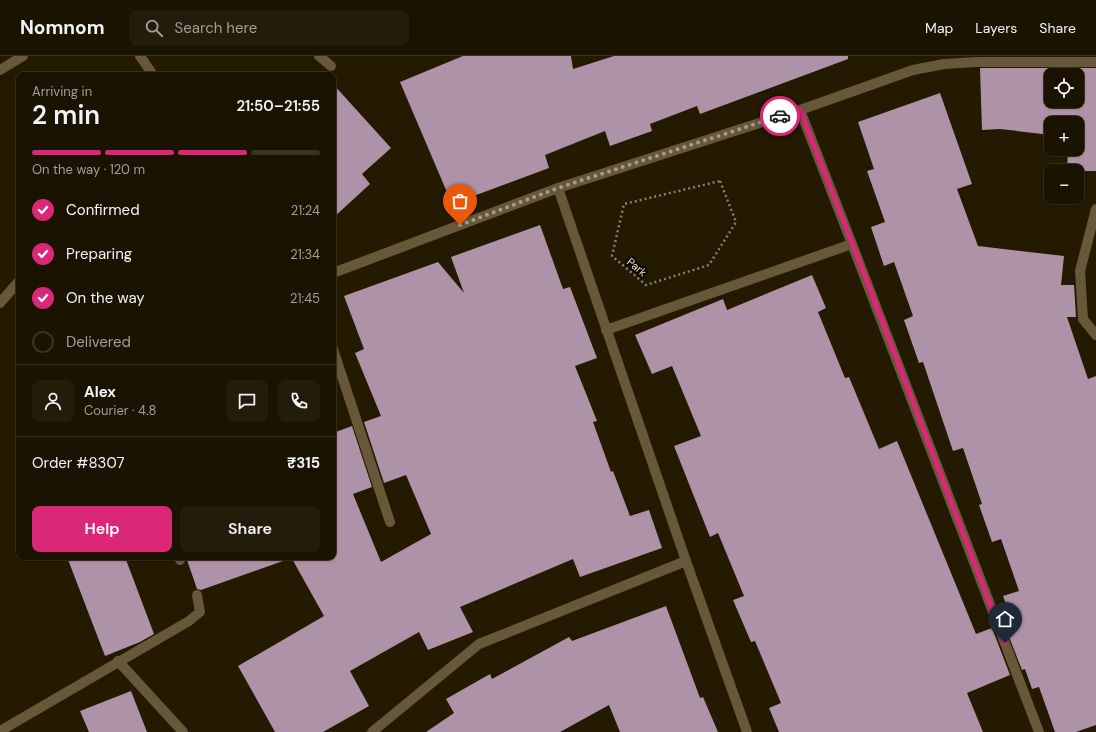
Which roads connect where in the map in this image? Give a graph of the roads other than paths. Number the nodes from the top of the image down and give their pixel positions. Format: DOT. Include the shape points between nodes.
graph roads {
  1 [pos="23,56"];
  2 [pos="140,56"];
  3 [pos="319,56"];
  4 [pos="1096,62"];
  5 [pos="331,66"];
  6 [pos="0,70"];
  7 [pos="151,72"];
  8 [pos="800,110"];
  9 [pos="558,188"];
  10 [pos="1096,209"];
  11 [pos="852,244"];
  12 [pos="336,272"];
  13 [pos="16,284"];
  14 [pos="0,303"];
  15 [pos="606,330"];
  16 [pos="1096,335"];
  17 [pos="336,358"];
  18 [pos="390,522"];
  19 [pos="686,561"];
  20 [pos="197,595"];
  21 [pos="118,662"];
  22 [pos="0,731"];
  23 [pos="183,732"];
  24 [pos="372,732"];
  25 [pos="747,732"];
  26 [pos="1039,732"];
  1 -- 6 [label="street"];
  2 -- 7 [label="street"];
  3 -- 5 [label="street"];
  4 -- 8 [label="street" via="944,64 913,70"];
  8 -- 9 [label="street"];
  8 -- 11 [label="street"];
  9 -- 12 [label="street"];
  9 -- 15 [label="street"];
  10 -- 16 [label="street" via="1080,271 1083,319"];
  11 -- 15 [label="street"];
  11 -- 26 [label="street"];
  13 -- 14 [label="street"];
  15 -- 19 [label="street"];
  17 -- 18 [label="street"];
  19 -- 24 [label="street" via="480,644"];
  19 -- 25 [label="street"];
  20 -- 21 [label="street" via="200,612"];
  21 -- 22 [label="street"];
  21 -- 23 [label="street"];
}
